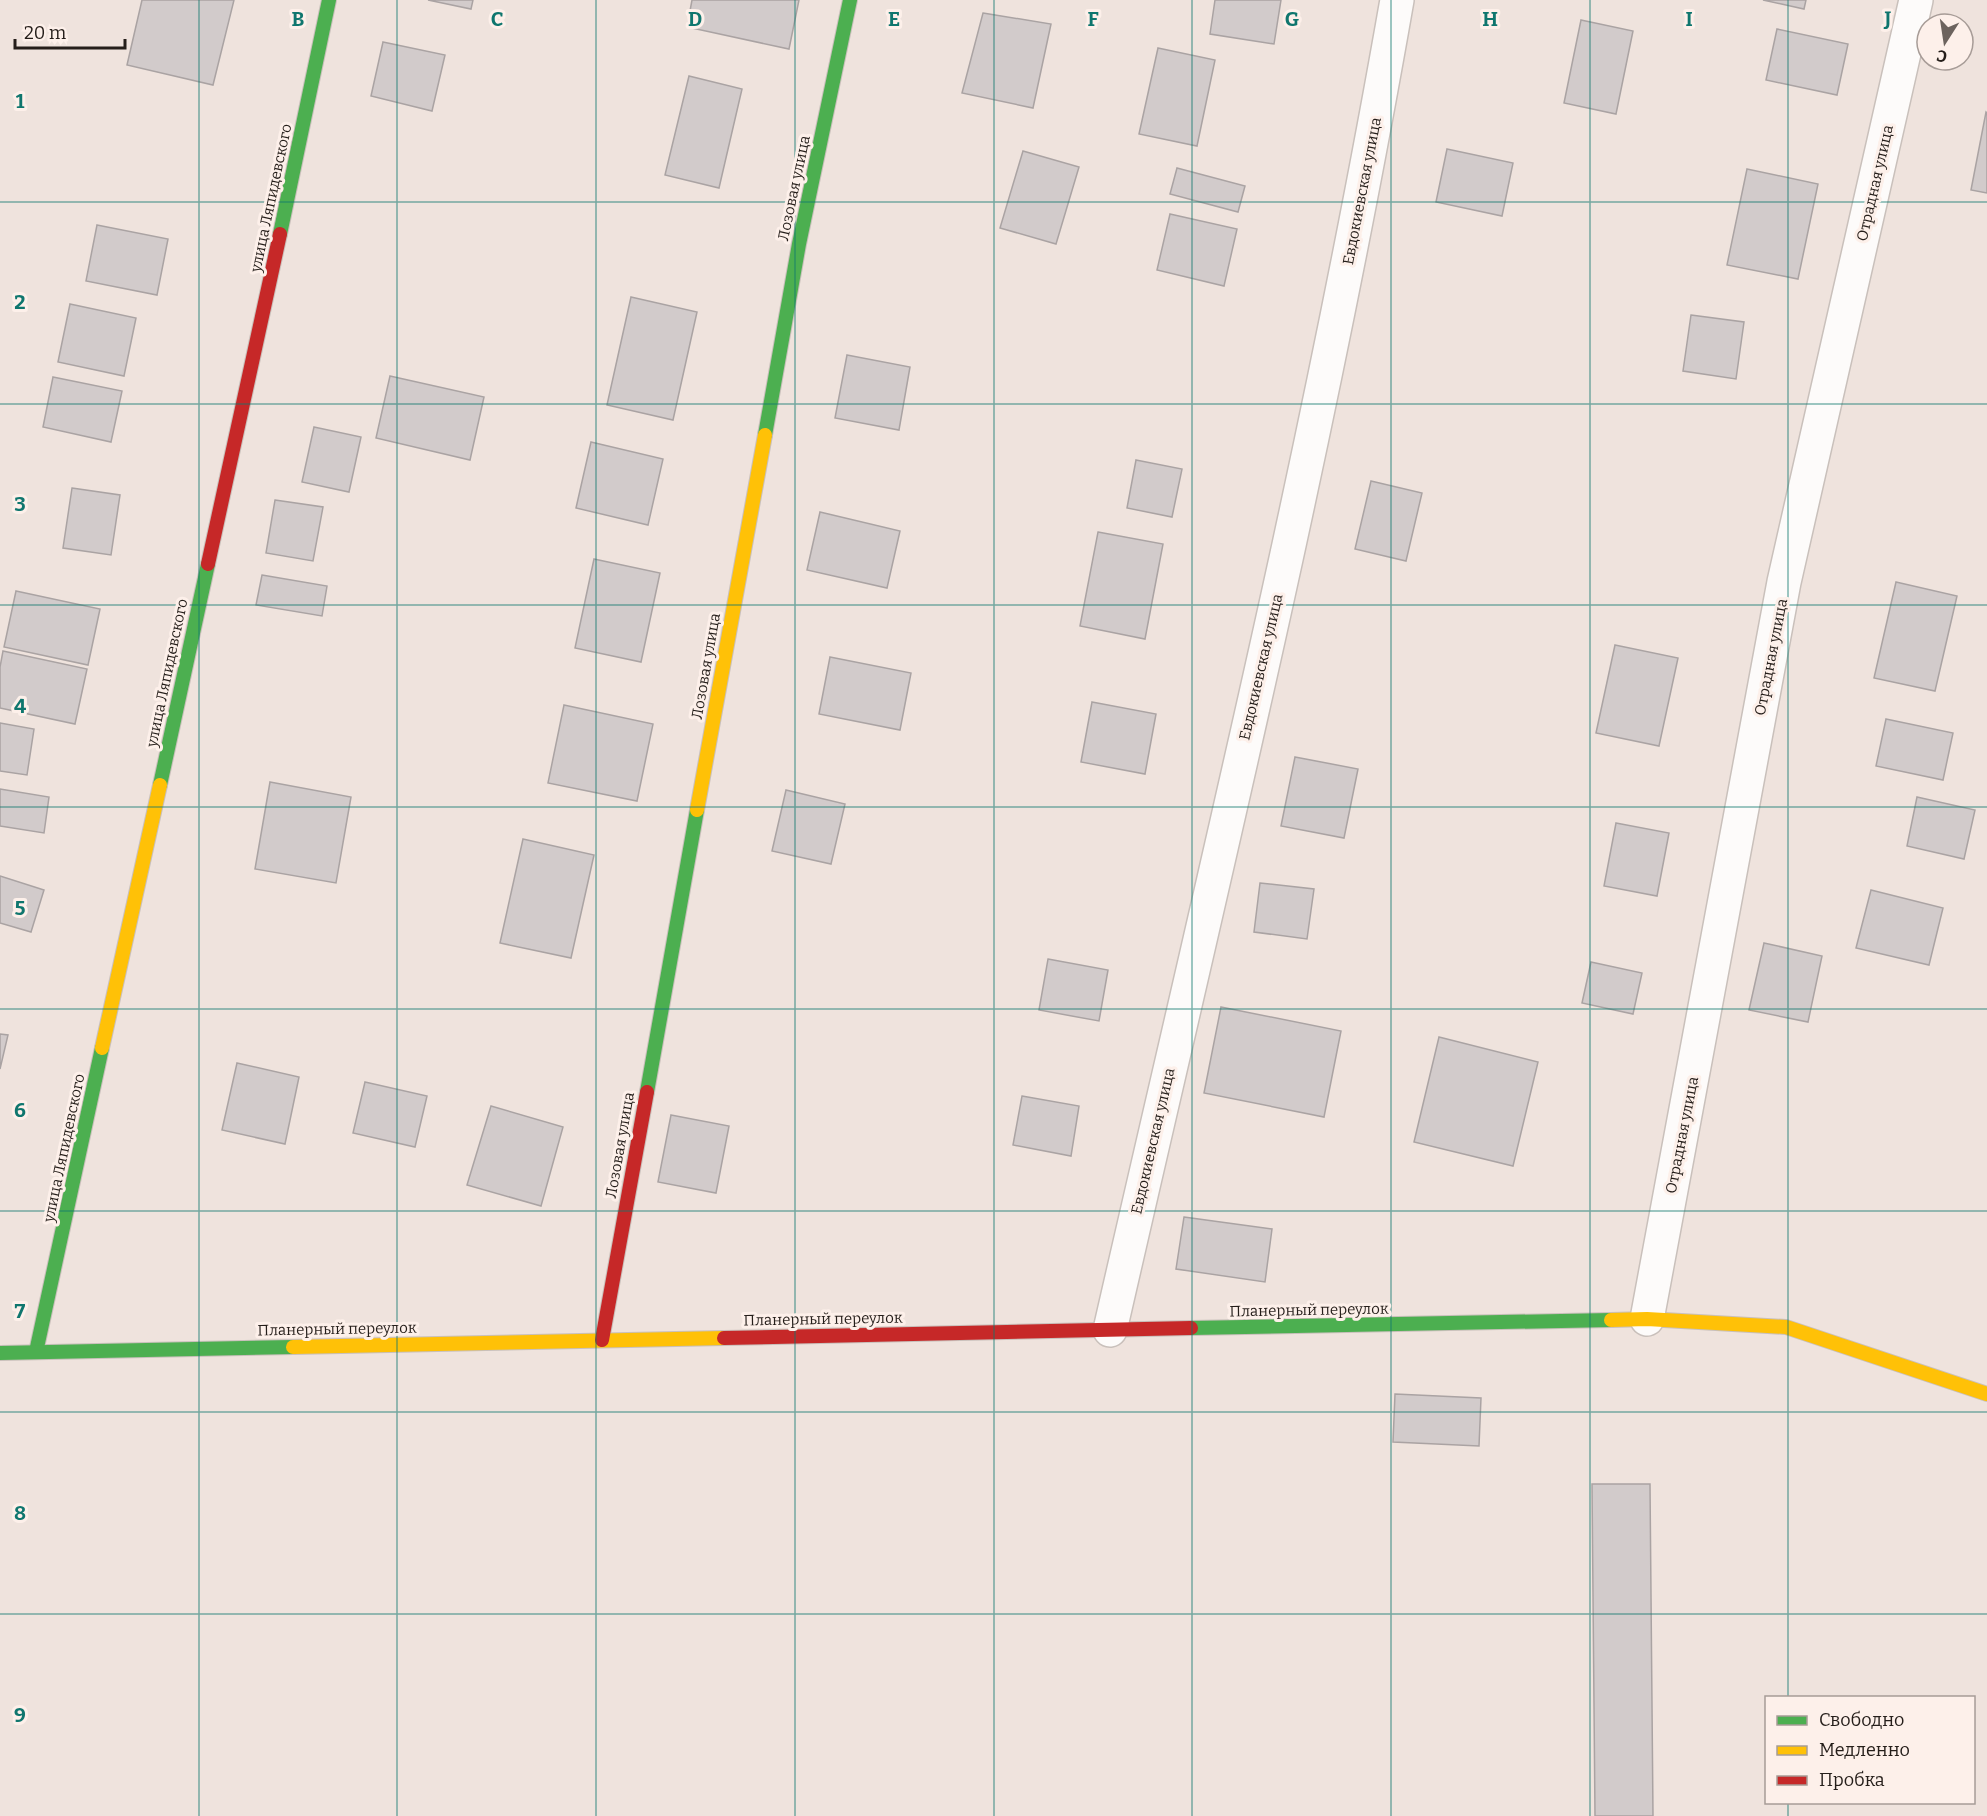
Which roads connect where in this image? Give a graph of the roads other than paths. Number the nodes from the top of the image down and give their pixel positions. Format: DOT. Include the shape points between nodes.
graph roads {
  1 [pos="329,0"];
  2 [pos="850,0"];
  3 [pos="1397,0"];
  4 [pos="1916,0"];
  5 [pos="1647,1319"];
  6 [pos="1110,1330"];
  7 [pos="602,1340"];
  8 [pos="36,1352"];
  9 [pos="0,1353"];
  10 [pos="1987,1394"];
  1 -- 8 [label="street, улица Ляпидевского"];
  2 -- 7 [label="street, Лозовая улица" via="798,244"];
  3 -- 6 [label="street, Евдокиевская улица" via="1368,167 1286,555"];
  4 -- 5 [label="street, Отрадная улица" via="1784,582"];
  5 -- 6 [label="street, Планерный переулок"];
  5 -- 10 [label="street, Планерный переулок" via="1786,1327"];
  6 -- 7 [label="street, Планерный переулок"];
  7 -- 8 [label="street, Планерный переулок"];
  8 -- 9 [label="street, Планерный переулок"];
}
